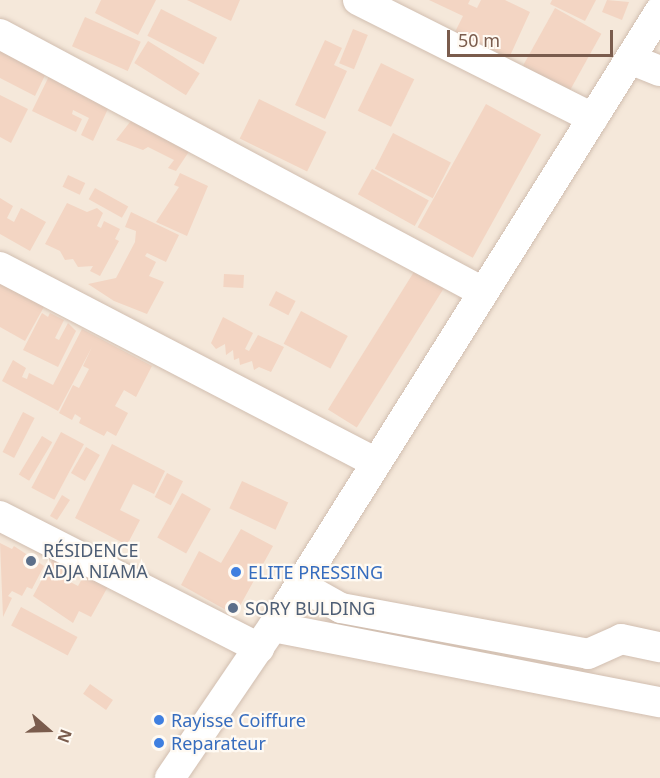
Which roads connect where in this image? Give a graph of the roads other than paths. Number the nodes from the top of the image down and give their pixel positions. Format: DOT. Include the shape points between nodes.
graph roads {
  1 [pos="358,0"];
  2 [pos="660,11"];
  3 [pos="0,34"];
  4 [pos="630,59"];
  5 [pos="660,71"];
  6 [pos="593,118"];
  7 [pos="0,267"];
  8 [pos="483,292"];
  9 [pos="376,463"];
  10 [pos="0,516"];
  11 [pos="300,585"];
  12 [pos="266,638"];
  13 [pos="660,647"];
  14 [pos="660,702"];
  15 [pos="170,778"];
  1 -- 6 [label="street"];
  2 -- 4 [label="street"];
  3 -- 8 [label="street"];
  4 -- 5 [label="street"];
  4 -- 6 [label="street"];
  6 -- 8 [label="street"];
  7 -- 9 [label="street"];
  8 -- 9 [label="street"];
  9 -- 11 [label="street"];
  10 -- 12 [label="street"];
  11 -- 12 [label="street"];
  11 -- 13 [label="street" via="341,608 588,654 621,639"];
  12 -- 14 [label="street"];
  12 -- 15 [label="street"];
}
